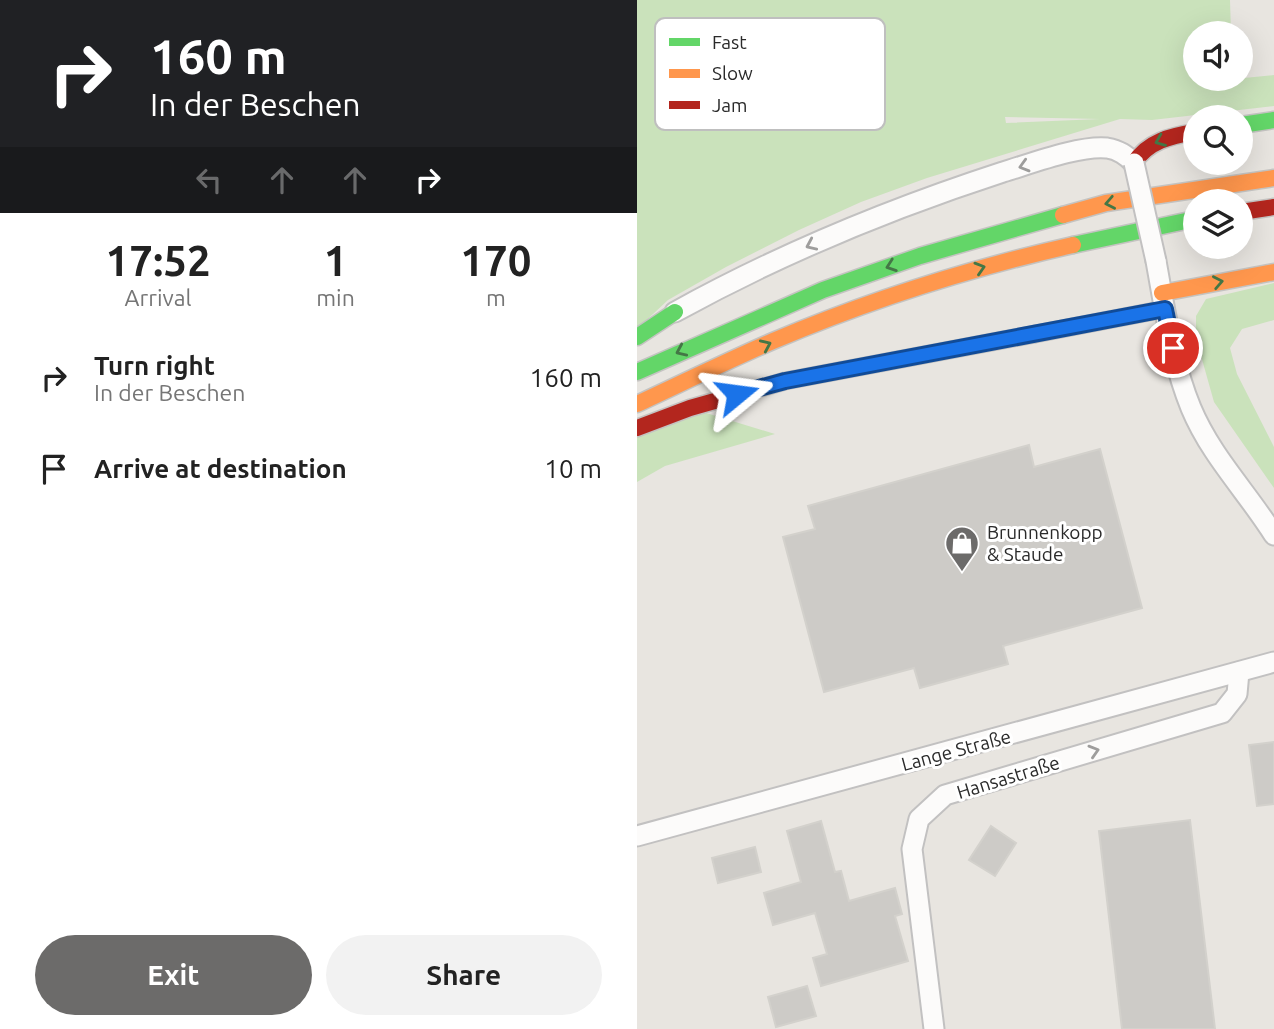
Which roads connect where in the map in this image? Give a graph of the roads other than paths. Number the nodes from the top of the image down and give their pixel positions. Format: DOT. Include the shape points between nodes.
graph roads {
  1 [pos="1274,120"];
  2 [pos="1253,123"];
  3 [pos="1183,134"];
  4 [pos="1134,163"];
  5 [pos="1274,178"];
  6 [pos="1274,207"];
  7 [pos="1253,210"];
  8 [pos="1183,222"];
  9 [pos="1274,272"];
  10 [pos="1163,301"];
  11 [pos="675,312"];
  12 [pos="637,337"];
  13 [pos="637,372"];
  14 [pos="637,404"];
  15 [pos="637,428"];
  16 [pos="1274,536"];
  17 [pos="1274,662"];
  18 [pos="1239,672"];
  19 [pos="637,836"];
  20 [pos="934,1029"];
  1 -- 2 [label="highway"];
  3 -- 4 [label="highway, one-way" via="1147,146"];
  4 -- 10 [label="street, bridge"];
  4 -- 11 [label="street, one-way" via="1122,153 1093,149 998,174 818,241"];
  5 -- 13 [label="highway, one-way" via="1106,203 920,256 823,289"];
  6 -- 7 [label="highway"];
  14 -- 8 [label="highway, one-way" via="773,341 926,284 1002,261"];
  10 -- 9 [label="highway, one-way"];
  10 -- 15 [label="highway" via="785,381"];
  10 -- 16 [label="street" via="1192,410 1230,475"];
  11 -- 12 [label="highway"];
  17 -- 18 [label="street, Lange Straße"];
  18 -- 19 [label="street, Lange Straße"];
  20 -- 18 [label="street, Hansastraße, one-way" via="912,849 919,820 946,796 1222,713 1237,694"];
}
